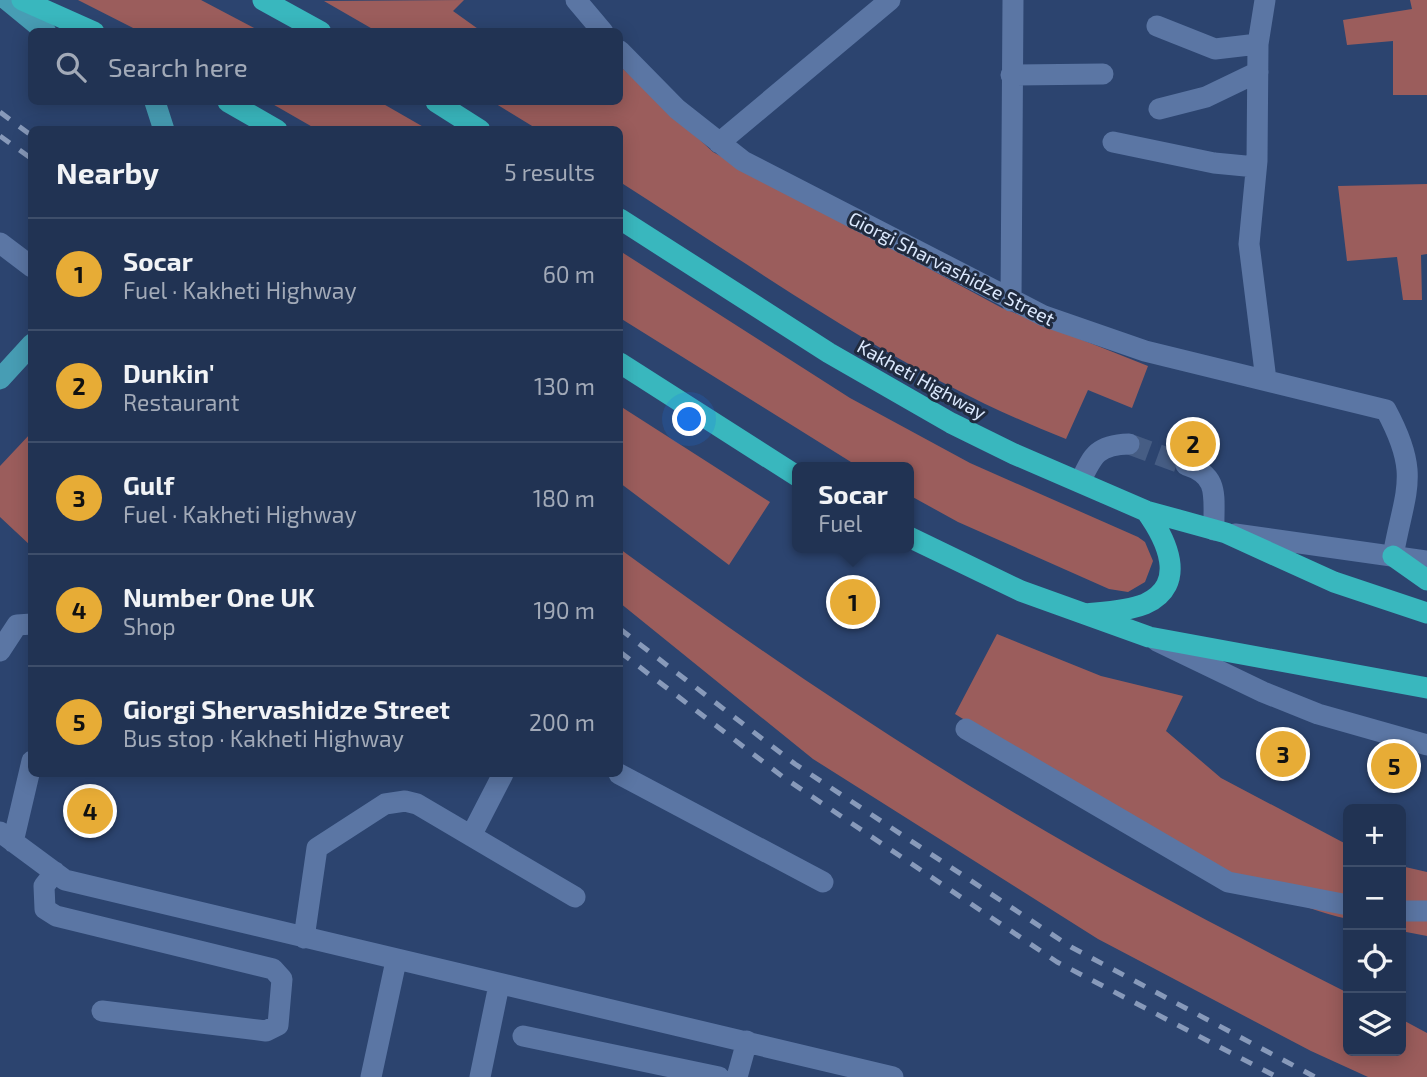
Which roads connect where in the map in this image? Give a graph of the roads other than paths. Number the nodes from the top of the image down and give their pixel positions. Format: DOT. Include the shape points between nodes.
graph roads {
  1 [pos="7,0"];
  2 [pos="22,0"];
  3 [pos="263,0"];
  4 [pos="576,0"];
  5 [pos="890,0"];
  6 [pos="1013,0"];
  7 [pos="1265,0"];
  8 [pos="1157,26"];
  9 [pos="41,28"];
  10 [pos="85,28"];
  11 [pos="314,28"];
  12 [pos="600,28"];
  13 [pos="1258,44"];
  14 [pos="623,54"];
  15 [pos="1258,72"];
  16 [pos="1103,74"];
  17 [pos="1011,75"];
  18 [pos="156,105"];
  19 [pos="233,105"];
  20 [pos="441,105"];
  21 [pos="1159,109"];
  22 [pos="163,126"];
  23 [pos="270,126"];
  24 [pos="474,126"];
  25 [pos="1113,142"];
  26 [pos="719,143"];
  27 [pos="1256,167"];
  28 [pos="623,221"];
  29 [pos="0,243"];
  30 [pos="28,264"];
  31 [pos="1011,301"];
  32 [pos="28,348"];
  33 [pos="623,365"];
  34 [pos="0,379"];
  35 [pos="1266,380"];
  36 [pos="1129,444"];
  37 [pos="1186,465"];
  38 [pos="792,473"];
  39 [pos="1080,482"];
  40 [pos="1417,491"];
  41 [pos="1146,511"];
  42 [pos="1220,531"];
  43 [pos="914,539"];
  44 [pos="1393,556"];
  45 [pos="1427,561"];
  46 [pos="1427,580"];
  47 [pos="1427,613"];
  48 [pos="1080,615"];
  49 [pos="28,624"];
  50 [pos="1149,638"];
  51 [pos="0,651"];
  52 [pos="1427,688"];
  53 [pos="966,729"];
  54 [pos="1427,745"];
  55 [pos="28,773"];
  56 [pos="623,776"];
  57 [pos="501,777"];
  58 [pos="471,836"];
  59 [pos="7,837"];
  60 [pos="55,872"];
  61 [pos="822,881"];
  62 [pos="575,897"];
  63 [pos="1343,904"];
  64 [pos="1406,911"];
  65 [pos="1427,911"];
  66 [pos="304,938"];
  67 [pos="397,961"];
  68 [pos="499,985"];
  69 [pos="102,1011"];
  70 [pos="523,1036"];
  71 [pos="747,1041"];
  72 [pos="622,1067"];
  73 [pos="833,1070"];
  74 [pos="370,1077"];
  75 [pos="480,1077"];
  76 [pos="719,1077"];
  77 [pos="737,1077"];
  78 [pos="893,1077"];
  1 -- 9 [label="main road"];
  2 -- 10 [label="highway"];
  3 -- 11 [label="highway"];
  4 -- 12 [label="street"];
  5 -- 26 [label="street"];
  6 -- 17 [label="street"];
  7 -- 13 [label="street"];
  8 -- 13 [label="street" via="1215,49"];
  13 -- 15 [label="street"];
  14 -- 26 [label="street, Giorgi Sharvashidze Street" via="677,109"];
  15 -- 21 [label="street" via="1206,97"];
  15 -- 27 [label="street"];
  16 -- 17 [label="street"];
  17 -- 31 [label="street"];
  18 -- 22 [label="main road"];
  19 -- 23 [label="highway"];
  20 -- 24 [label="highway"];
  25 -- 27 [label="street"];
  26 -- 31 [label="street, Giorgi Sharvashidze Street" via="743,160"];
  27 -- 35 [label="street" via="1249,244"];
  28 -- 39 [label="highway, Kakheti Highway" via="896,393 1014,454"];
  29 -- 30 [label="street"];
  31 -- 35 [label="street, Giorgi Sharvashidze Street" via="1145,351"];
  32 -- 34 [label="main road"];
  33 -- 38 [label="highway"];
  35 -- 40 [label="street, Giorgi Sharvashidze Street" via="1386,410 1401,438"];
  36 -- 39 [label="street" via="1108,444 1093,457"];
  37 -- 42 [label="street" via="1204,470 1212,482"];
  39 -- 41 [label="highway, Kakheti Highway"];
  40 -- 44 [label="street, Giorgi Sharvashidze Street"];
  41 -- 42 [label="highway, Kakheti Highway"];
  41 -- 48 [label="highway" via="1165,537 1169,555 1163,589 1143,605"];
  42 -- 44 [label="street, Kakheti Highway"];
  42 -- 47 [label="highway, Kakheti Highway" via="1334,582"];
  43 -- 48 [label="highway" via="1021,592"];
  44 -- 45 [label="street, Kakheti Highway"];
  44 -- 46 [label="highway"];
  48 -- 50 [label="highway"];
  49 -- 51 [label="street" via="17,625"];
  50 -- 52 [label="highway"];
  50 -- 54 [label="street" via="1318,714"];
  53 -- 63 [label="street" via="1228,881"];
  55 -- 59 [label="street"];
  56 -- 61 [label="street"];
  57 -- 58 [label="street"];
  58 -- 62 [label="street"];
  58 -- 66 [label="street" via="417,804 385,804 317,848"];
  59 -- 60 [label="street"];
  60 -- 66 [label="street" via="65,880"];
  60 -- 69 [label="street" via="44,886 45,909 56,916 274,969 282,979 278,1026 266,1031"];
  64 -- 65 [label="street"];
  66 -- 67 [label="street"];
  67 -- 68 [label="street"];
  67 -- 74 [label="street"];
  68 -- 71 [label="street"];
  68 -- 75 [label="street"];
  70 -- 72 [label="street"];
  71 -- 73 [label="street"];
  71 -- 77 [label="street"];
  72 -- 76 [label="street"];
  73 -- 78 [label="street"];
}
